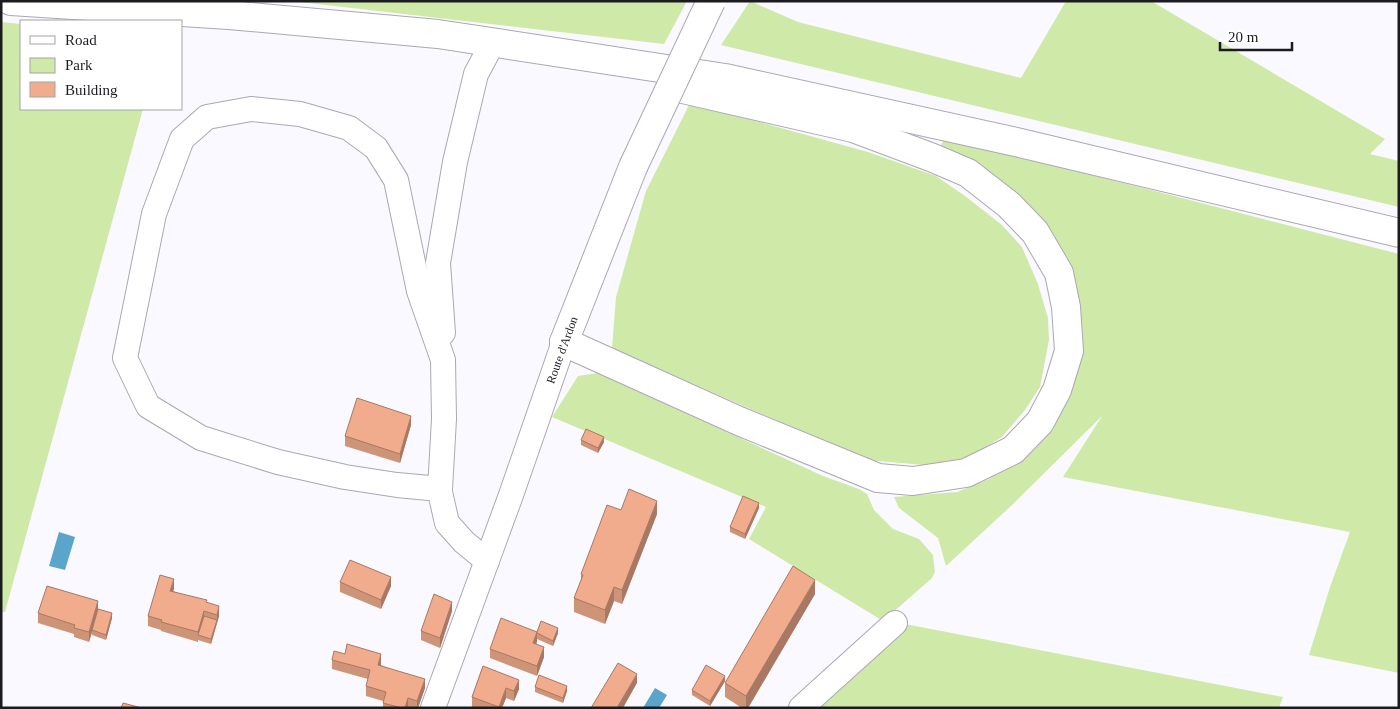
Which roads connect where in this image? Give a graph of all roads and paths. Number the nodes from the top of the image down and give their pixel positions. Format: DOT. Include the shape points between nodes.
graph roads {
  1 [pos="11,1"];
  2 [pos="711,1"];
  3 [pos="438,34"];
  4 [pos="491,46"];
  5 [pos="1399,233"];
  6 [pos="564,342"];
  7 [pos="443,360"];
  8 [pos="440,489"];
  9 [pos="487,561"];
  10 [pos="895,623"];
  11 [pos="433,708"];
  12 [pos="801,708"];
  1 -- 3 [label="main road" via="229,15"];
  2 -- 6 [label="main road, Route d'Ardon, bridge" via="633,168"];
  3 -- 4 [label="main road"];
  3 -- 5 [label="main road" via="725,78 1016,142"];
  4 -- 6 [label="main road" via="853,128 968,173 1009,205 1035,232 1059,273 1066,307 1069,351 1057,390 1040,422 1013,450 966,473 913,481 878,478 852,468 739,422"];
  4 -- 7 [label="street" via="476,74 455,162 438,263"];
  6 -- 9 [label="street, Route d'Ardon"];
  7 -- 8 [label="street"];
  7 -- 8 [label="street" via="419,291 396,180 376,148 349,128 300,114 251,109 207,117 182,139 154,214 125,358 148,406 201,438 278,462 345,478"];
  8 -- 9 [label="street" via="448,523"];
  9 -- 11 [label="street, Route d'Ardon"];
  10 -- 12 [label="street"];
}
